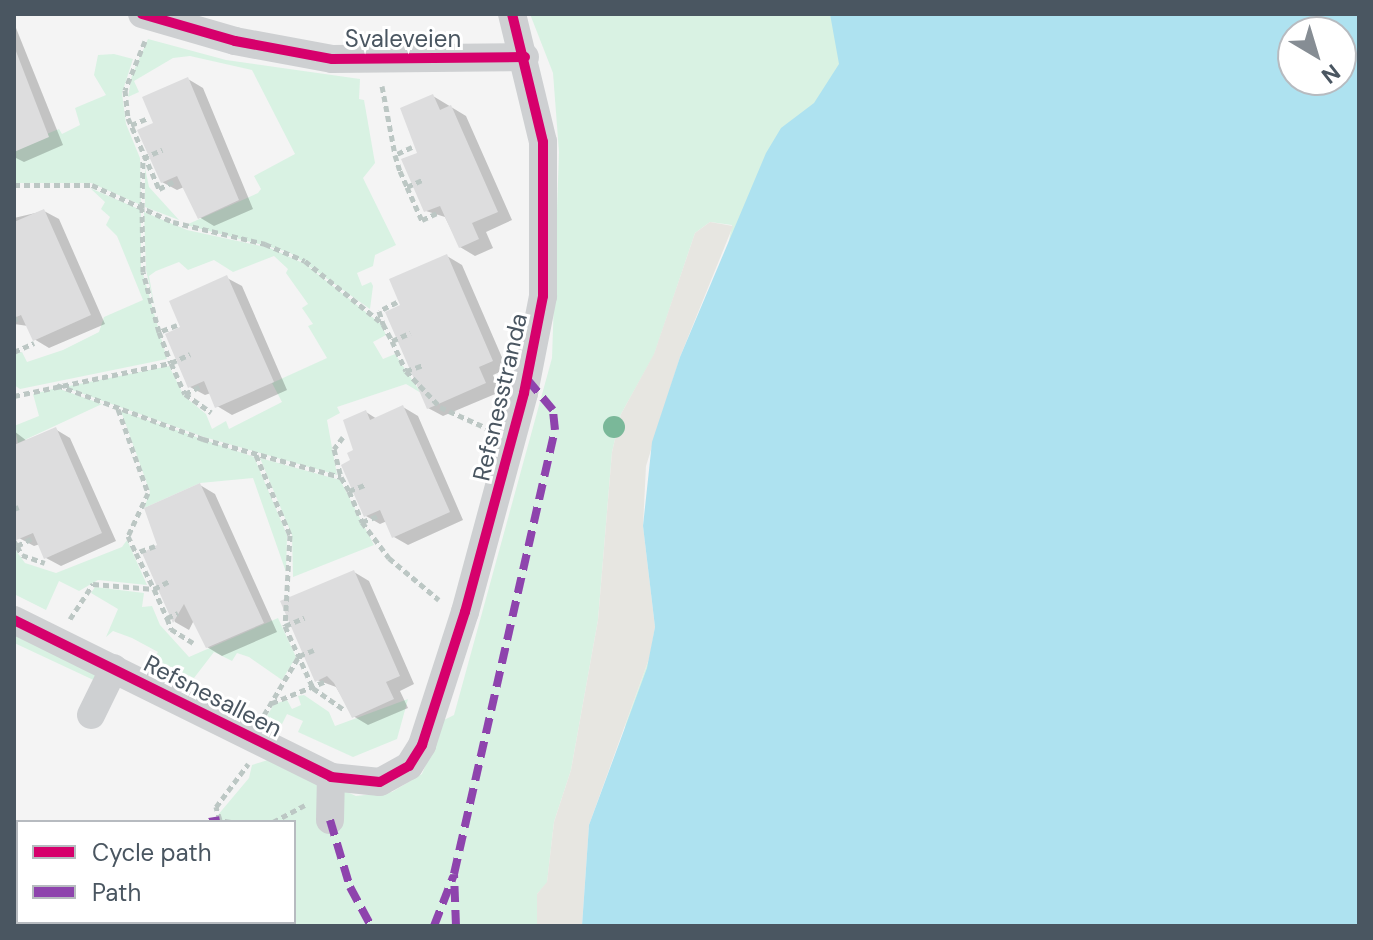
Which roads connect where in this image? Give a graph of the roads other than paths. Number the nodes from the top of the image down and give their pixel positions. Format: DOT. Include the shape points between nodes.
graph roads {
  1 [pos="512,14"];
  2 [pos="148,16"];
  3 [pos="525,57"];
  4 [pos="14,620"];
  5 [pos="114,668"];
  6 [pos="91,715"];
  7 [pos="400,775"];
  8 [pos="331,777"];
  9 [pos="330,820"];
  1 -- 3 [label="street, Refsnesstranda"];
  2 -- 3 [label="street, Svaleveien" via="235,41 332,59"];
  3 -- 7 [label="street, Refsnesstranda" via="543,142 543,296 465,612 422,745"];
  4 -- 5 [label="street, Refsnesalleen"];
  5 -- 6 [label="street"];
  5 -- 8 [label="street, Refsnesalleen" via="264,732"];
  7 -- 8 [label="street, Refsnesalleen" via="380,782"];
  8 -- 9 [label="street"];
}
